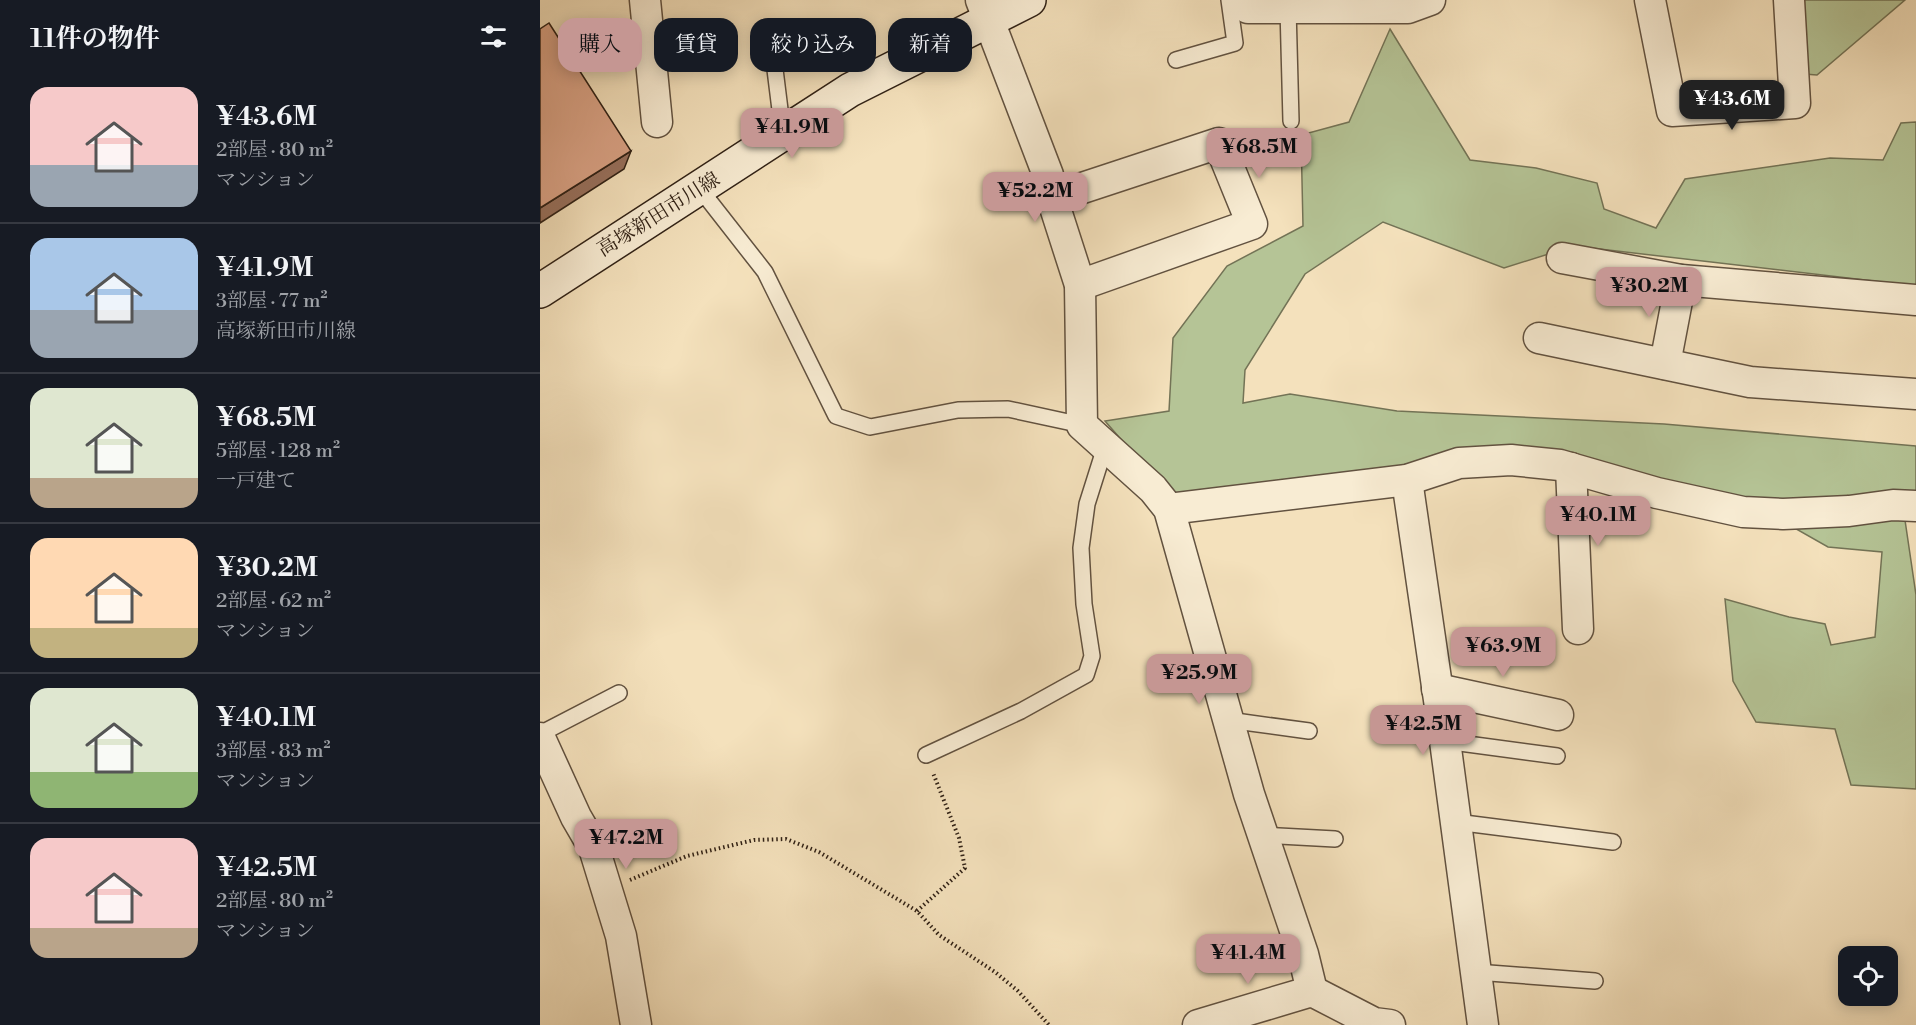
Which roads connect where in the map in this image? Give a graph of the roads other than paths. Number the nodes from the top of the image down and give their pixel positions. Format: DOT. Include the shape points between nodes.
graph roads {
  1 [pos="645,0"];
  2 [pos="1029,0"];
  3 [pos="1229,0"];
  4 [pos="1239,0"];
  5 [pos="1430,0"];
  6 [pos="1650,0"];
  7 [pos="1789,0"];
  8 [pos="1288,8"];
  9 [pos="984,10"];
  10 [pos="1176,60"];
  11 [pos="775,72"];
  12 [pos="1291,121"];
  13 [pos="657,122"];
  14 [pos="783,134"];
  15 [pos="700,189"];
  16 [pos="1052,198"];
  17 [pos="1562,258"];
  18 [pos="1680,280"];
  19 [pos="1080,285"];
  20 [pos="540,291"];
  21 [pos="1916,300"];
  22 [pos="1539,338"];
  23 [pos="1665,364"];
  24 [pos="1916,394"];
  25 [pos="1082,425"];
  26 [pos="1105,447"];
  27 [pos="1571,468"];
  28 [pos="1407,480"];
  29 [pos="1916,506"];
  30 [pos="1168,509"];
  31 [pos="1578,629"];
  32 [pos="1437,689"];
  33 [pos="619,693"];
  34 [pos="1558,715"];
  35 [pos="1228,720"];
  36 [pos="1309,731"];
  37 [pos="540,736"];
  38 [pos="1445,741"];
  39 [pos="926,755"];
  40 [pos="1557,756"];
  41 [pos="1456,822"];
  42 [pos="1263,835"];
  43 [pos="1335,839"];
  44 [pos="1613,842"];
  45 [pos="1476,972"];
  46 [pos="1596,981"];
  47 [pos="1312,991"];
  48 [pos="1379,1024"];
  49 [pos="636,1025"];
  50 [pos="1198,1025"];
  51 [pos="1483,1025"];
  1 -- 13 [label="street"];
  2 -- 9 [label="main road, 高塚新田市川線"];
  3 -- 10 [label="lane" via="1235,43"];
  4 -- 8 [label="street" via="1248,8"];
  5 -- 8 [label="street" via="1408,8"];
  6 -- 7 [label="street" via="1672,111 1795,103"];
  8 -- 12 [label="lane"];
  9 -- 14 [label="main road, 高塚新田市川線"];
  9 -- 16 [label="street" via="1048,175"];
  11 -- 14 [label="lane"];
  14 -- 15 [label="main road, 高塚新田市川線"];
  15 -- 20 [label="main road, 高塚新田市川線"];
  15 -- 25 [label="lane" via="765,273 836,416 870,427 958,410 1008,409"];
  16 -- 19 [label="street"];
  16 -- 19 [label="street" via="1219,143 1252,224"];
  17 -- 18 [label="street"];
  18 -- 21 [label="street"];
  18 -- 23 [label="street"];
  19 -- 25 [label="street"];
  22 -- 23 [label="street"];
  23 -- 24 [label="street" via="1750,382"];
  25 -- 26 [label="street"];
  26 -- 30 [label="street" via="1153,489"];
  26 -- 39 [label="lane" via="1087,504 1081,548 1092,656 1086,675 1021,711"];
  27 -- 28 [label="street" via="1511,460 1459,463"];
  27 -- 29 [label="street" via="1647,491 1743,512 1782,514"];
  27 -- 31 [label="street"];
  28 -- 30 [label="street"];
  28 -- 32 [label="street"];
  30 -- 35 [label="street"];
  32 -- 34 [label="street"];
  32 -- 38 [label="street"];
  33 -- 37 [label="lane"];
  35 -- 36 [label="lane"];
  35 -- 42 [label="street"];
  37 -- 49 [label="street" via="594,848 621,936"];
  38 -- 40 [label="lane"];
  38 -- 41 [label="street"];
  41 -- 44 [label="lane"];
  41 -- 45 [label="street"];
  42 -- 43 [label="lane"];
  42 -- 47 [label="street"];
  45 -- 46 [label="lane"];
  45 -- 51 [label="street"];
  47 -- 48 [label="street"];
  47 -- 50 [label="street"];
}
